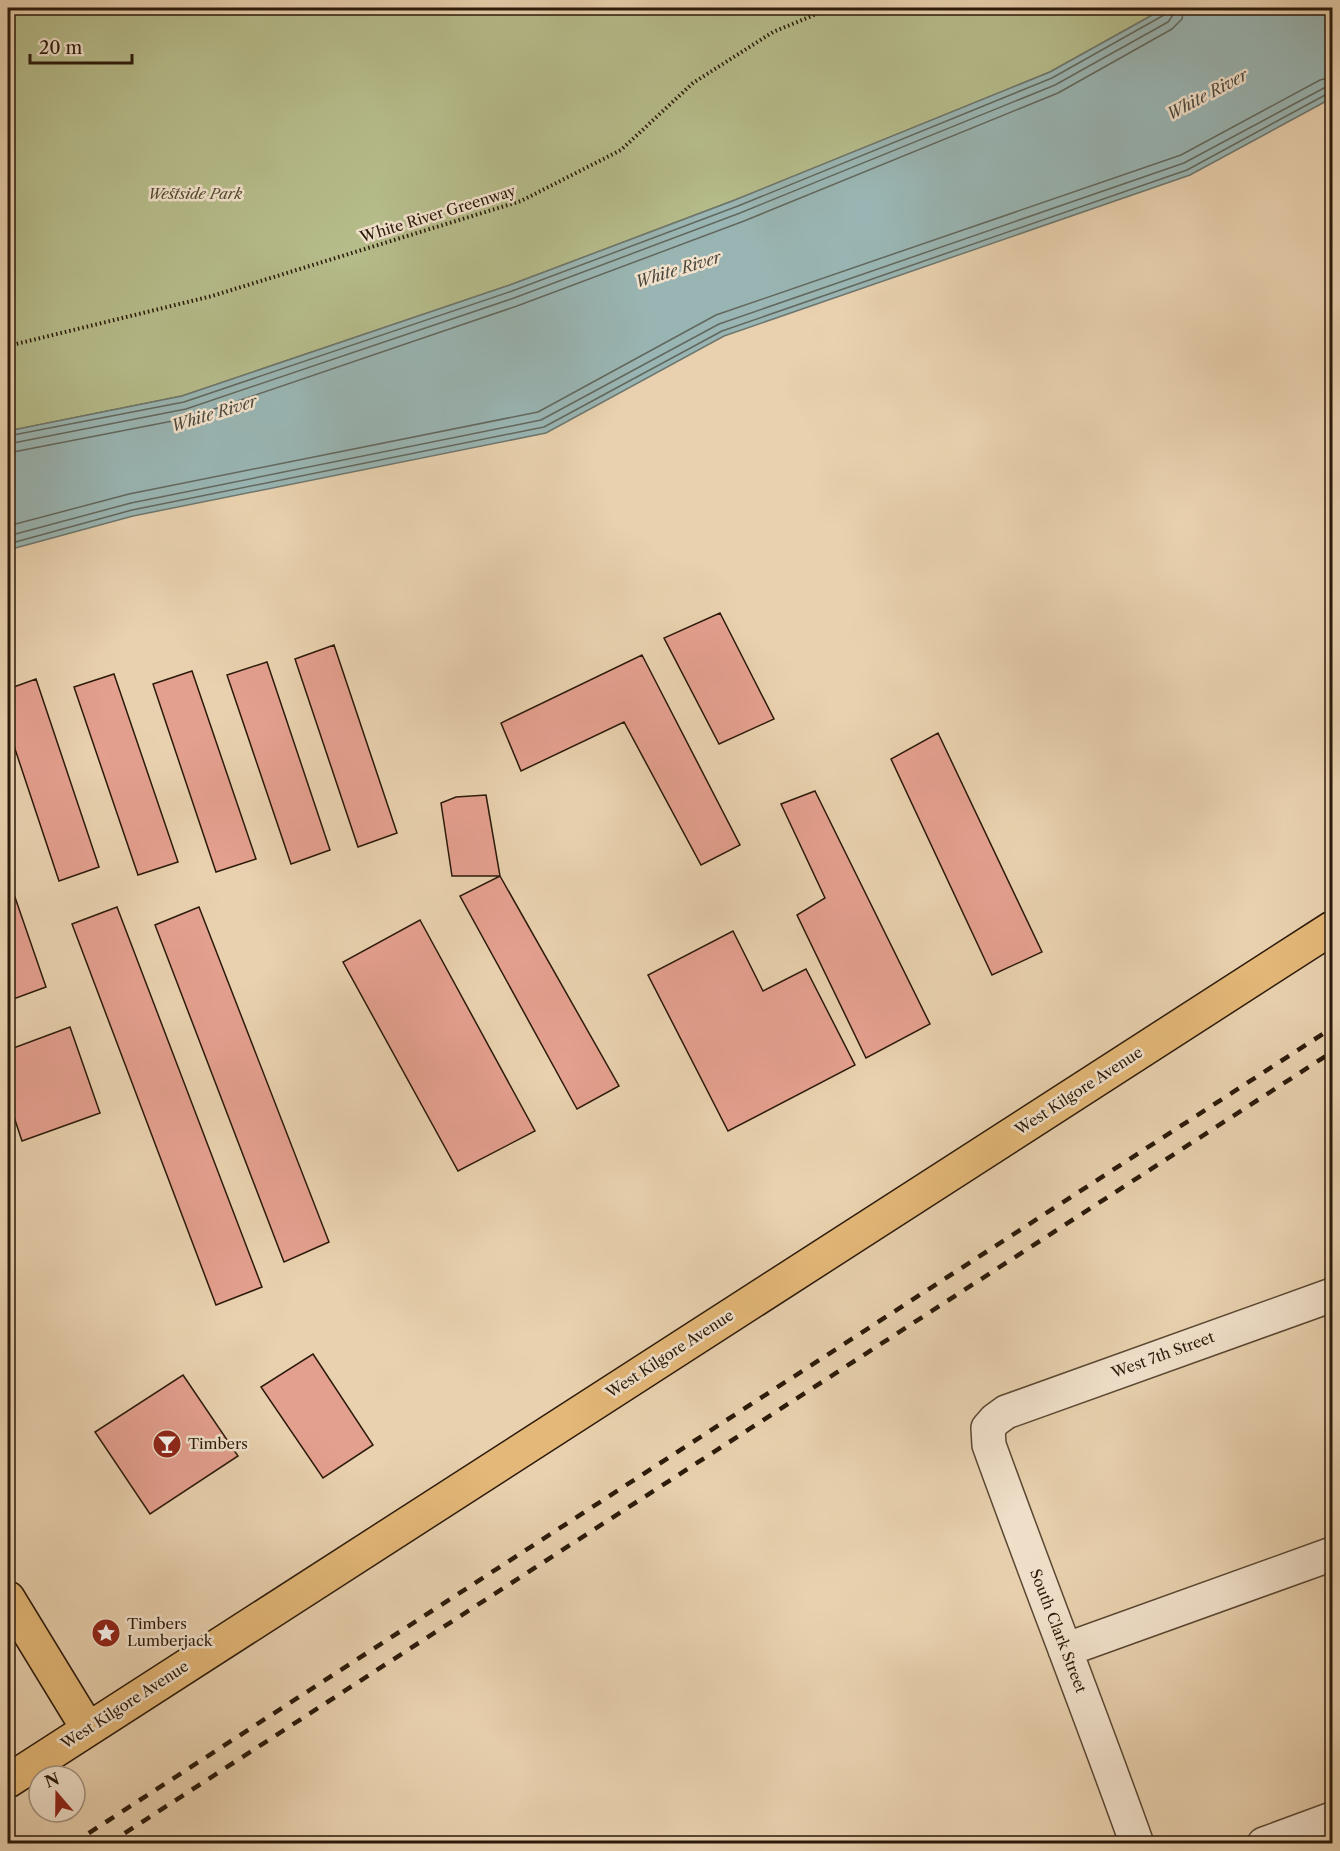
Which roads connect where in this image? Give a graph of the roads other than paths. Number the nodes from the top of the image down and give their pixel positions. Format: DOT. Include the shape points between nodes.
graph roads {
  1 [pos="1332,928"];
  2 [pos="1332,1294"];
  3 [pos="995,1420"];
  4 [pos="1332,1554"];
  5 [pos="8,1598"];
  6 [pos="1065,1650"];
  7 [pos="88,1729"];
  8 [pos="8,1781"];
  9 [pos="1332,1819"];
  10 [pos="1137,1844"];
  11 [pos="1264,1844"];
  1 -- 7 [label="main road, West Kilgore Avenue"];
  2 -- 3 [label="street, West 7th Street" via="1060,1391"];
  3 -- 6 [label="street, South Clark Street" via="988,1428 989,1445"];
  4 -- 6 [label="street"];
  5 -- 7 [label="main road"];
  6 -- 10 [label="street, South Clark Street"];
  7 -- 8 [label="main road, West Kilgore Avenue"];
  9 -- 11 [label="street"];
}
